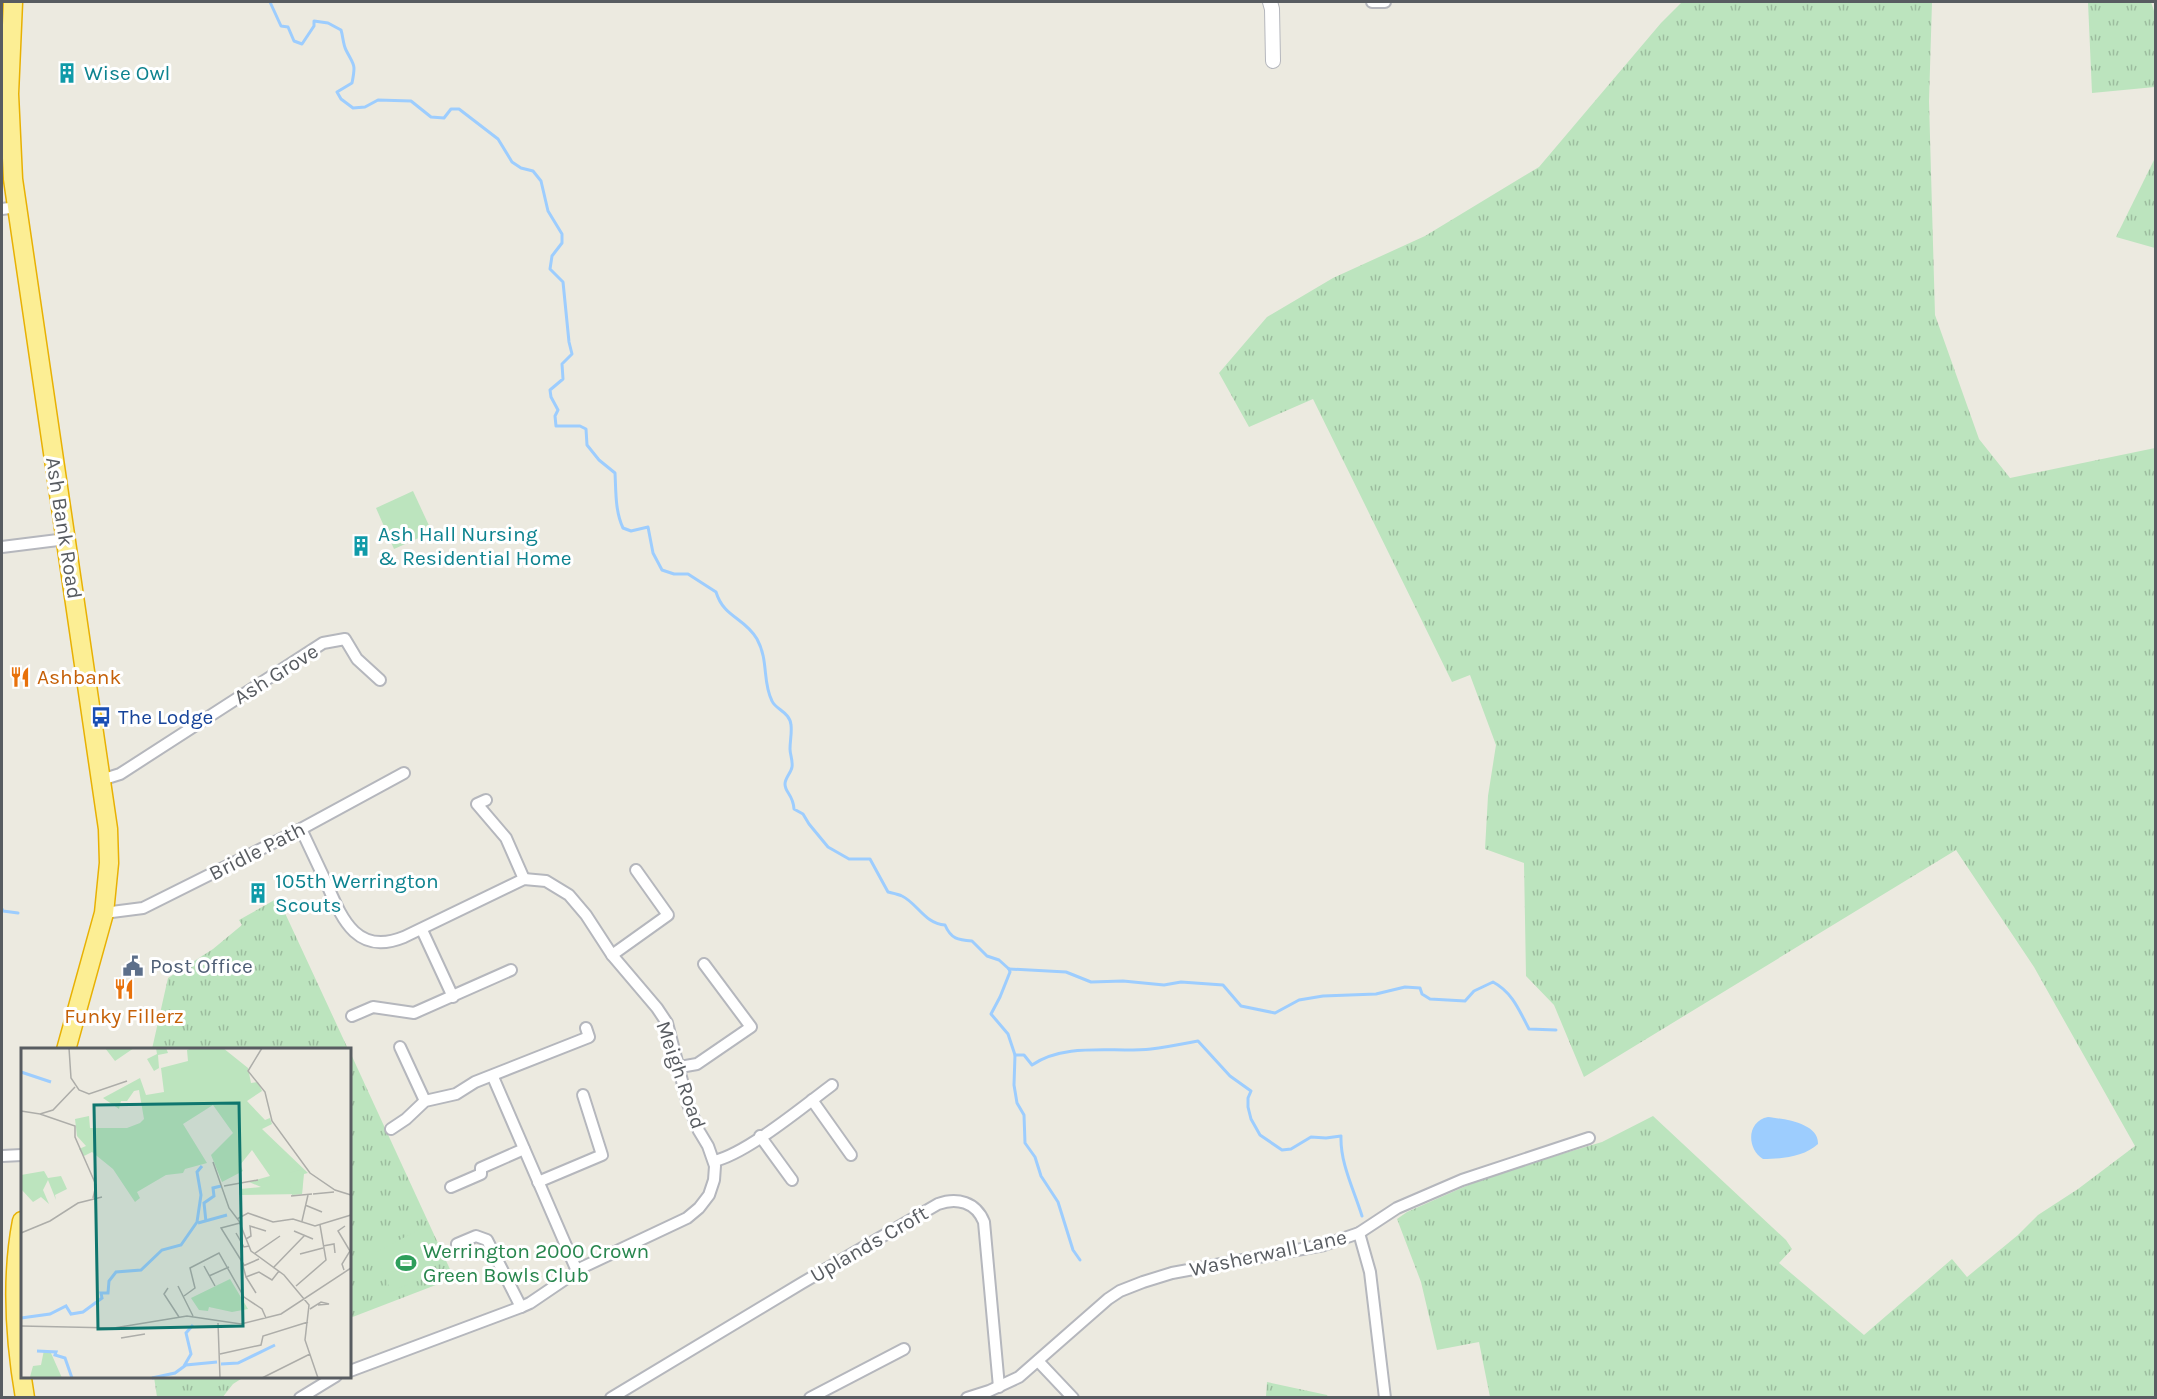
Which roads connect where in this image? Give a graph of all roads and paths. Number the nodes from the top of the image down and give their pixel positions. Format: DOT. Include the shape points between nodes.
graph roads {
  1 [pos="13,2"];
  2 [pos="1270,2"];
  3 [pos="1372,2"];
  4 [pos="1385,2"];
  5 [pos="1273,61"];
  6 [pos="9,208"];
  7 [pos="66,539"];
  8 [pos="2,547"];
  9 [pos="380,680"];
  10 [pos="404,773"];
  11 [pos="101,780"];
  12 [pos="486,800"];
  13 [pos="301,829"];
  14 [pos="636,870"];
  15 [pos="524,879"];
  16 [pos="104,913"];
  17 [pos="422,930"];
  18 [pos="612,955"];
  19 [pos="704,964"];
  20 [pos="511,970"];
  21 [pos="453,997"];
  22 [pos="352,1016"];
  23 [pos="586,1028"];
  24 [pos="400,1047"];
  25 [pos="67,1048"];
  26 [pos="680,1067"];
  27 [pos="493,1077"];
  28 [pos="832,1085"];
  29 [pos="583,1095"];
  30 [pos="812,1100"];
  31 [pos="425,1101"];
  32 [pos="391,1129"];
  33 [pos="760,1136"];
  34 [pos="1589,1138"];
  35 [pos="524,1149"];
  36 [pos="21,1155"];
  37 [pos="851,1155"];
  38 [pos="2,1156"];
  39 [pos="714,1161"];
  40 [pos="792,1180"];
  41 [pos="538,1182"];
  42 [pos="451,1186"];
  43 [pos="21,1231"];
  44 [pos="1359,1233"];
  45 [pos="457,1244"];
  46 [pos="577,1271"];
  47 [pos="521,1307"];
  48 [pos="904,1349"];
  49 [pos="1038,1361"];
  50 [pos="21,1365"];
  51 [pos="351,1371"];
  52 [pos="23,1378"];
  53 [pos="334,1378"];
  54 [pos="999,1387"];
  55 [pos="25,1398"];
  56 [pos="300,1398"];
  57 [pos="611,1398"];
  58 [pos="810,1398"];
  59 [pos="967,1398"];
  60 [pos="1073,1398"];
  61 [pos="1385,1398"];
  1 -- 6 [label="highway, Ash Bank Road"];
  2 -- 5 [label="street"];
  3 -- 4 [label="street"];
  6 -- 7 [label="highway, Ash Bank Road"];
  7 -- 8 [label="street"];
  7 -- 11 [label="highway, Ash Bank Road"];
  9 -- 11 [label="street, Ash Grove" via="357,659 345,639 323,643 120,774"];
  10 -- 13 [label="street, Bridle Path"];
  11 -- 16 [label="highway, Ash Bank Road" via="109,863"];
  12 -- 15 [label="street" via="477,804 506,838"];
  13 -- 16 [label="street, Bridle Path" via="143,908"];
  13 -- 17 [label="street" via="342,918 354,933 373,941 389,942"];
  14 -- 18 [label="street" via="668,915"];
  15 -- 17 [label="street"];
  15 -- 18 [label="street, Meigh Road" via="546,881 569,895"];
  16 -- 25 [label="highway, Ash Bank Road"];
  17 -- 21 [label="street"];
  18 -- 26 [label="street, Meigh Road" via="667,1023"];
  19 -- 26 [label="street" via="751,1027 697,1064"];
  20 -- 21 [label="street"];
  21 -- 22 [label="street" via="414,1013 373,1007"];
  23 -- 27 [label="street" via="589,1037"];
  24 -- 31 [label="street"];
  26 -- 39 [label="street, Meigh Road" via="688,1104"];
  27 -- 31 [label="street" via="456,1094"];
  27 -- 35 [label="street"];
  28 -- 30 [label="street"];
  29 -- 41 [label="street" via="602,1155"];
  30 -- 33 [label="street"];
  30 -- 37 [label="street"];
  31 -- 32 [label="street"];
  33 -- 39 [label="street"];
  33 -- 40 [label="street"];
  34 -- 44 [label="street, Washerwall Lane" via="1462,1180 1397,1208"];
  35 -- 41 [label="street"];
  35 -- 42 [label="street"];
  36 -- 38 [label="street"];
  39 -- 46 [label="street" via="712,1187 693,1214"];
  41 -- 46 [label="street"];
  43 -- 50 [label="highway" via="16,1303"];
  44 -- 49 [label="street, Washerwall Lane" via="1324,1245 1205,1267 1120,1291"];
  44 -- 61 [label="street" via="1370,1272"];
  45 -- 47 [label="street" via="476,1236 488,1240"];
  46 -- 47 [label="street"];
  47 -- 51 [label="street"];
  48 -- 58 [label="street"];
  49 -- 54 [label="street, Washerwall Lane"];
  49 -- 60 [label="street"];
  52 -- 55 [label="highway"];
  53 -- 56 [label="street"];
  54 -- 57 [label="street, Uplands Croft" via="984,1222 975,1208 954,1200 938,1204"];
  54 -- 59 [label="street, Washerwall Lane"];
}
